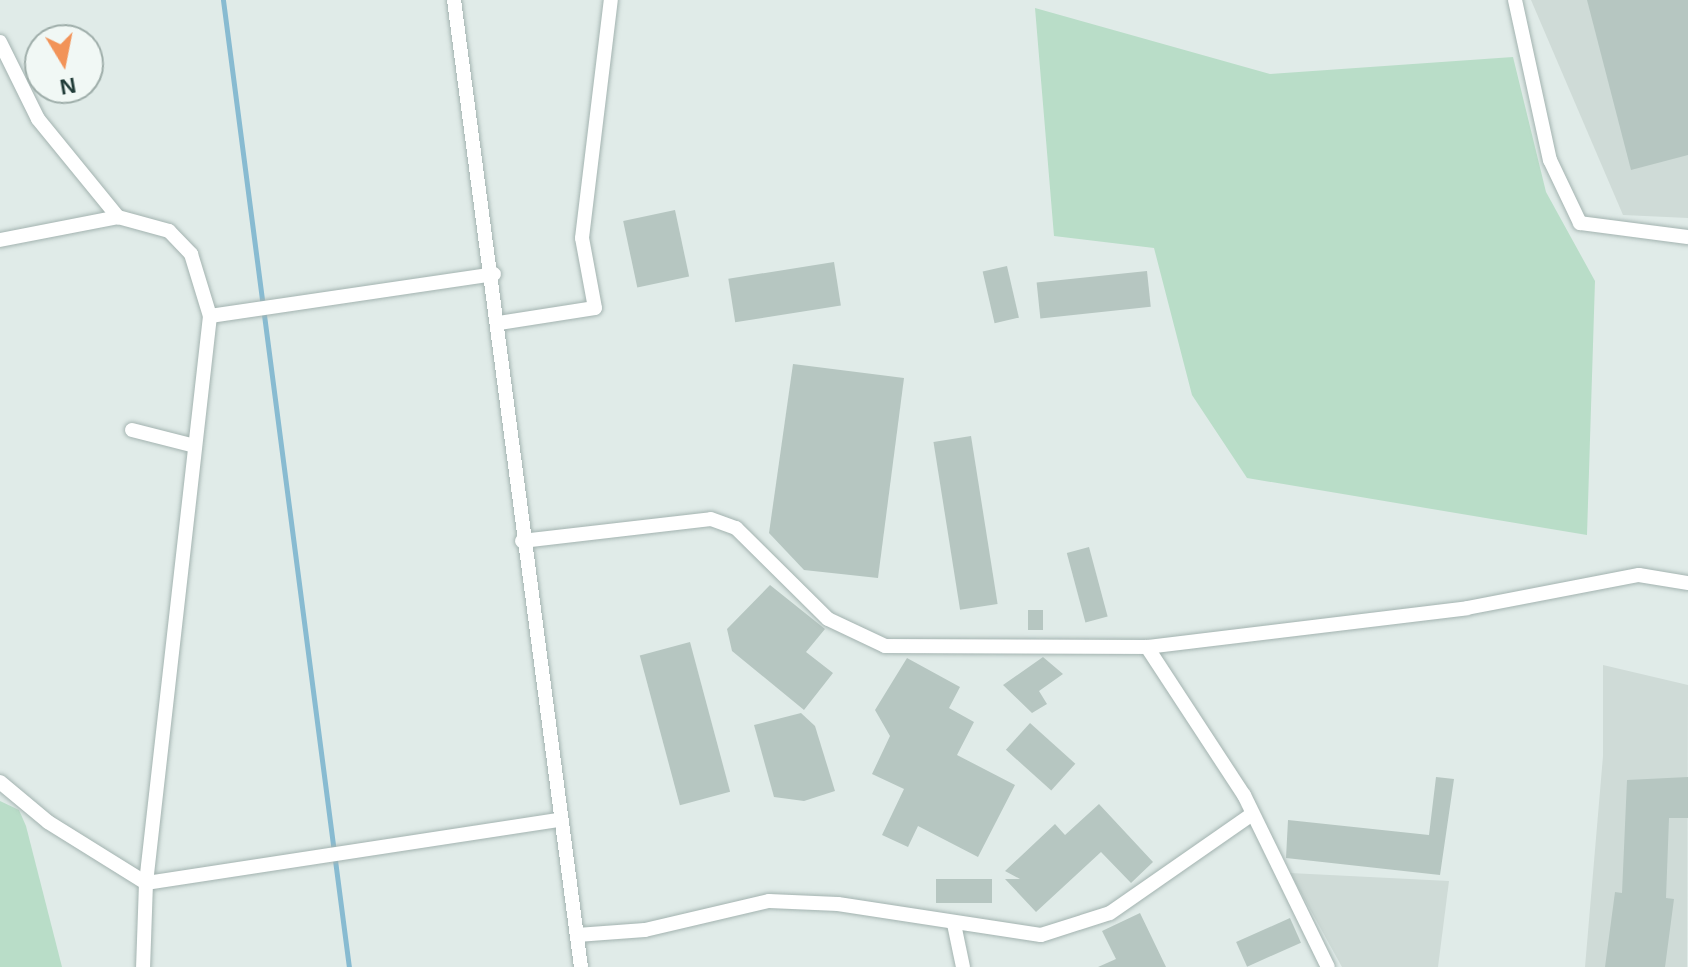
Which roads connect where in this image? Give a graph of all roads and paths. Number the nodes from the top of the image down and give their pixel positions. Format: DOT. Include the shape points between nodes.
graph roads {
  1 [pos="454,0"];
  2 [pos="611,0"];
  3 [pos="1515,0"];
  4 [pos="0,42"];
  5 [pos="118,217"];
  6 [pos="1688,237"];
  7 [pos="0,240"];
  8 [pos="494,274"];
  9 [pos="210,316"];
  10 [pos="499,323"];
  11 [pos="132,430"];
  12 [pos="195,446"];
  13 [pos="522,541"];
  14 [pos="1688,583"];
  15 [pos="1147,647"];
  16 [pos="0,782"];
  17 [pos="1251,815"];
  18 [pos="559,820"];
  19 [pos="146,883"];
  20 [pos="954,924"];
  21 [pos="577,935"];
  22 [pos="143,967"];
  23 [pos="581,967"];
  24 [pos="963,967"];
  25 [pos="1328,967"];
  1 -- 8 [label="street"];
  2 -- 10 [label="street" via="582,238 595,308"];
  3 -- 6 [label="street" via="1550,160 1580,223"];
  4 -- 5 [label="street" via="38,119"];
  5 -- 7 [label="street"];
  5 -- 9 [label="street" via="169,231 191,254"];
  8 -- 9 [label="street"];
  8 -- 10 [label="street"];
  9 -- 12 [label="street"];
  10 -- 13 [label="street"];
  11 -- 12 [label="street"];
  12 -- 19 [label="street"];
  13 -- 15 [label="street" via="711,519 736,528 828,619 885,646"];
  13 -- 18 [label="street"];
  14 -- 15 [label="street" via="1639,575 1467,608"];
  15 -- 17 [label="street" via="1220,752"];
  16 -- 19 [label="street" via="38,815"];
  17 -- 20 [label="street" via="1110,913 1041,935"];
  17 -- 25 [label="street"];
  18 -- 19 [label="street"];
  18 -- 21 [label="street"];
  19 -- 22 [label="street"];
  20 -- 21 [label="street" via="769,901 645,930"];
  20 -- 24 [label="street"];
  21 -- 23 [label="street"];
}
